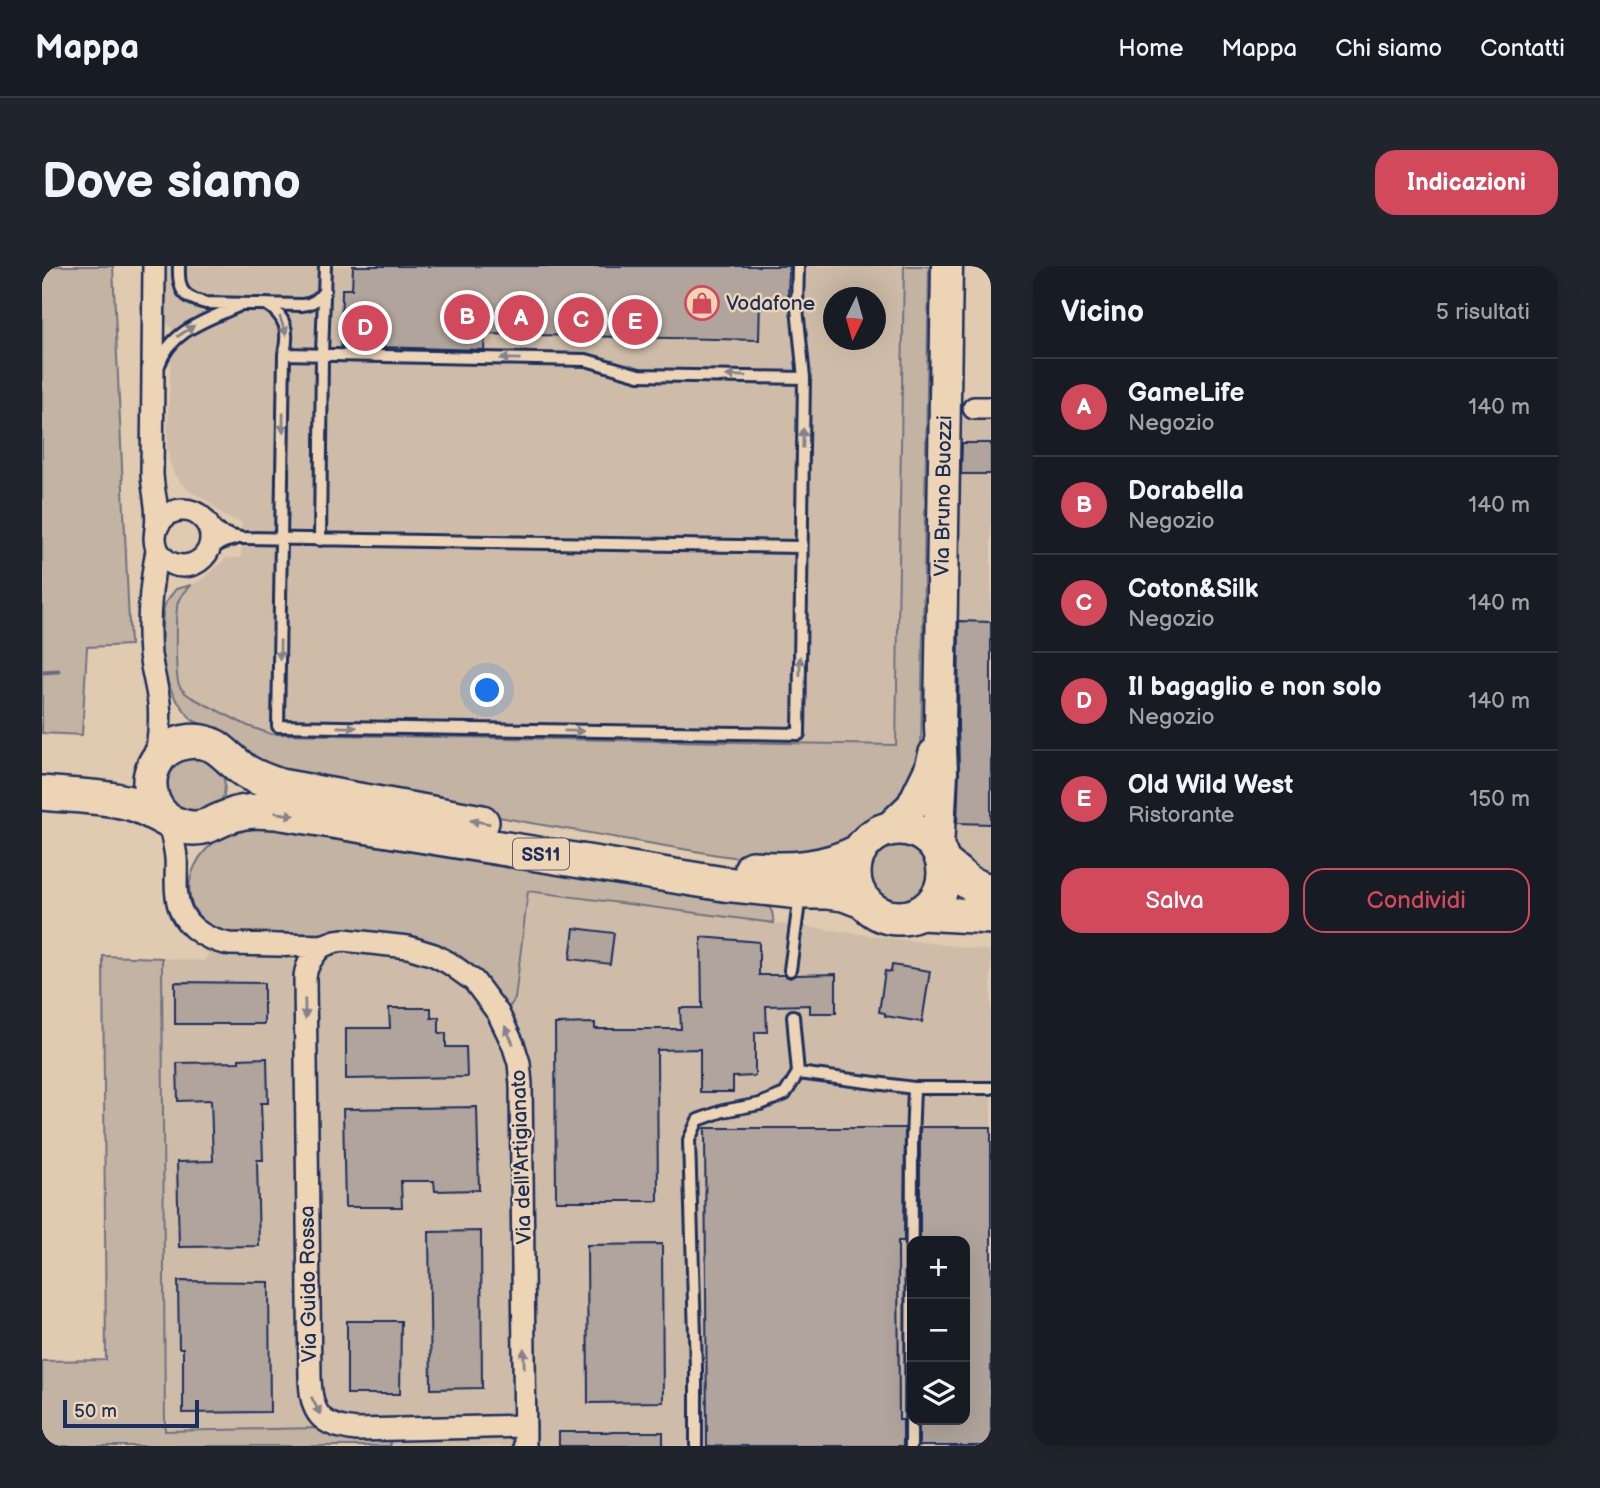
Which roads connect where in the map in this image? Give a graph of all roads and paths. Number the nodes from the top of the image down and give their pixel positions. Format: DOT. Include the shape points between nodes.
graph roads {
  1 [pos="154,266"];
  2 [pos="179,266"];
  3 [pos="326,266"];
  4 [pos="798,266"];
  5 [pos="947,266"];
  6 [pos="325,290"];
  7 [pos="242,304"];
  8 [pos="267,304"];
  9 [pos="285,354"];
  10 [pos="323,355"];
  11 [pos="804,378"];
  12 [pos="153,381"];
  13 [pos="153,446"];
  14 [pos="199,516"];
  15 [pos="156,528"];
  16 [pos="241,538"];
  17 [pos="281,539"];
  18 [pos="320,540"];
  19 [pos="801,547"];
  20 [pos="209,549"];
  21 [pos="157,550"];
  22 [pos="188,566"];
  23 [pos="150,623"];
  24 [pos="156,684"];
  25 [pos="940,726"];
  26 [pos="215,750"];
  27 [pos="155,764"];
  28 [pos="42,771"];
  29 [pos="42,793"];
  30 [pos="166,819"];
  31 [pos="214,823"];
  32 [pos="888,829"];
  33 [pos="860,851"];
  34 [pos="941,855"];
  35 [pos="177,877"];
  36 [pos="800,892"];
  37 [pos="991,892"];
  38 [pos="864,902"];
  39 [pos="921,913"];
  40 [pos="991,917"];
  41 [pos="322,946"];
  42 [pos="790,970"];
  43 [pos="793,1016"];
  44 [pos="798,1073"];
  45 [pos="914,1088"];
  46 [pos="991,1088"];
  47 [pos="525,1436"];
  48 [pos="696,1446"];
  49 [pos="911,1446"];
  1 -- 12 [label="street"];
  2 -- 7 [label="lane" via="180,288 195,301"];
  3 -- 6 [label="lane"];
  4 -- 11 [label="lane"];
  5 -- 25 [label="main road, Via Bruno Buozzi"];
  6 -- 8 [label="lane" via="311,304"];
  6 -- 10 [label="lane"];
  7 -- 8 [label="lane"];
  12 -- 7 [label="lane, one-way" via="178,336"];
  8 -- 9 [label="lane, one-way" via="286,328"];
  9 -- 10 [label="lane"];
  9 -- 17 [label="lane, one-way"];
  11 -- 10 [label="lane, one-way" via="639,374 586,360"];
  10 -- 18 [label="lane"];
  19 -- 11 [label="lane, one-way"];
  12 -- 13 [label="street"];
  13 -- 14 [label="street" via="163,485 177,502"];
  13 -- 15 [label="street"];
  14 -- 15 [label="street" via="174,510"];
  14 -- 16 [label="lane" via="225,535"];
  14 -- 20 [label="street" via="211,530"];
  15 -- 21 [label="street"];
  16 -- 17 [label="lane"];
  16 -- 20 [label="lane"];
  17 -- 18 [label="lane"];
  17 -- 19 [label="lane, one-way" via="278,726 799,734"];
  18 -- 19 [label="lane"];
  20 -- 22 [label="street"];
  21 -- 22 [label="street" via="170,563"];
  21 -- 23 [label="street"];
  22 -- 23 [label="street" via="171,575 159,589"];
  23 -- 24 [label="street"];
  24 -- 26 [label="street" via="172,717"];
  24 -- 27 [label="street" via="160,715"];
  25 -- 32 [label="main road, Via Bruno Buozzi" via="930,769 912,806"];
  25 -- 34 [label="main road, Via Bruno Buozzi"];
  26 -- 27 [label="main road" via="188,742 174,746"];
  26 -- 31 [label="main road" via="234,769 237,791 229,811"];
  33 -- 26 [label="main road, SS11, one-way" via="832,864 776,870 748,867 292,788 256,777"];
  27 -- 28 [label="main road" via="137,774 112,778"];
  27 -- 30 [label="main road" via="150,793"];
  29 -- 30 [label="main road, SS11" via="124,801"];
  30 -- 31 [label="main road, SS11" via="191,828"];
  30 -- 35 [label="street, Via dell'Artigianato" via="175,846"];
  31 -- 35 [label="street" via="186,855"];
  31 -- 36 [label="main road, SS11, one-way" via="244,812 276,812 724,884"];
  32 -- 33 [label="main road, SS11" via="869,839"];
  32 -- 34 [label="main road" via="916,831"];
  33 -- 38 [label="main road" via="854,872"];
  34 -- 37 [label="main road" via="969,883"];
  34 -- 39 [label="main road" via="945,879 939,895"];
  35 -- 41 [label="street, Via dell'Artigianato" via="183,915 195,930 214,941"];
  36 -- 38 [label="main road, SS11" via="844,894"];
  36 -- 42 [label="lane"];
  38 -- 39 [label="main road, SS11" via="888,917 901,919"];
  39 -- 40 [label="main road, SS11"];
  47 -- 41 [label="street, Via dell'Artigianato, one-way" via="522,1098 519,1063 508,1031 474,981 434,955 408,947 344,940"];
  41 -- 47 [label="street, Via Guido Rossa, one-way" via="305,972 313,1405 335,1426 358,1430"];
  43 -- 44 [label="lane"];
  44 -- 45 [label="lane"];
  44 -- 48 [label="lane" via="785,1094 698,1120 689,1140"];
  45 -- 46 [label="lane"];
  45 -- 49 [label="lane"];
}
